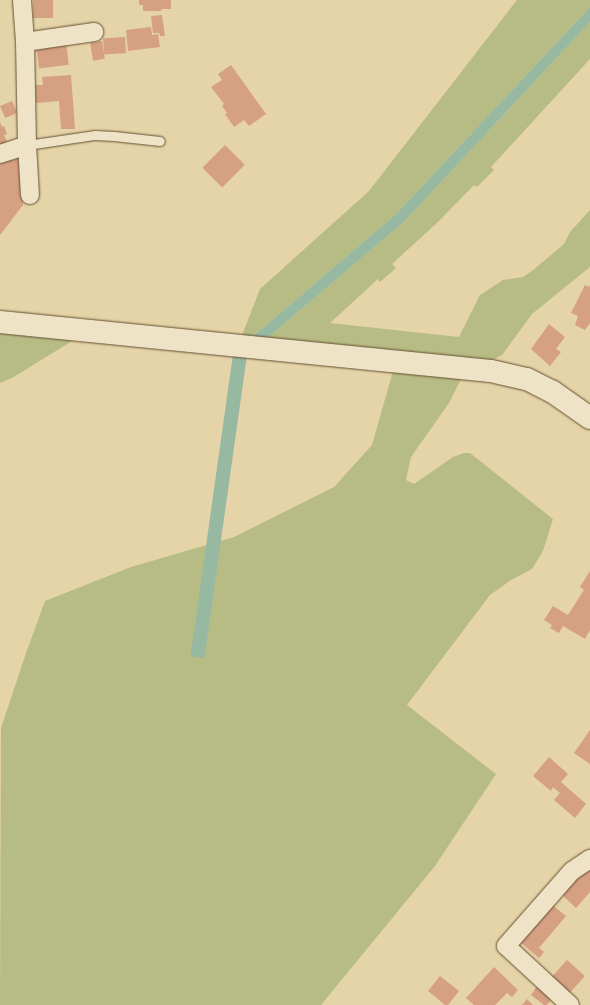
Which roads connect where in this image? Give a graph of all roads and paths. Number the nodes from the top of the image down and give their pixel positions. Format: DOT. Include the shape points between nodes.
graph roads {
  1 [pos="22,0"];
  2 [pos="94,32"];
  3 [pos="25,42"];
  4 [pos="160,142"];
  5 [pos="27,145"];
  6 [pos="0,154"];
  7 [pos="30,195"];
  8 [pos="0,322"];
  9 [pos="590,418"];
  10 [pos="590,859"];
  11 [pos="570,1005"];
  1 -- 3 [label="street"];
  2 -- 3 [label="street"];
  3 -- 5 [label="street"];
  4 -- 5 [label="lane" via="95,135"];
  5 -- 6 [label="street"];
  5 -- 7 [label="street"];
  8 -- 9 [label="street" via="491,371 527,379 553,392"];
  10 -- 11 [label="street" via="572,871 506,946"];
}
